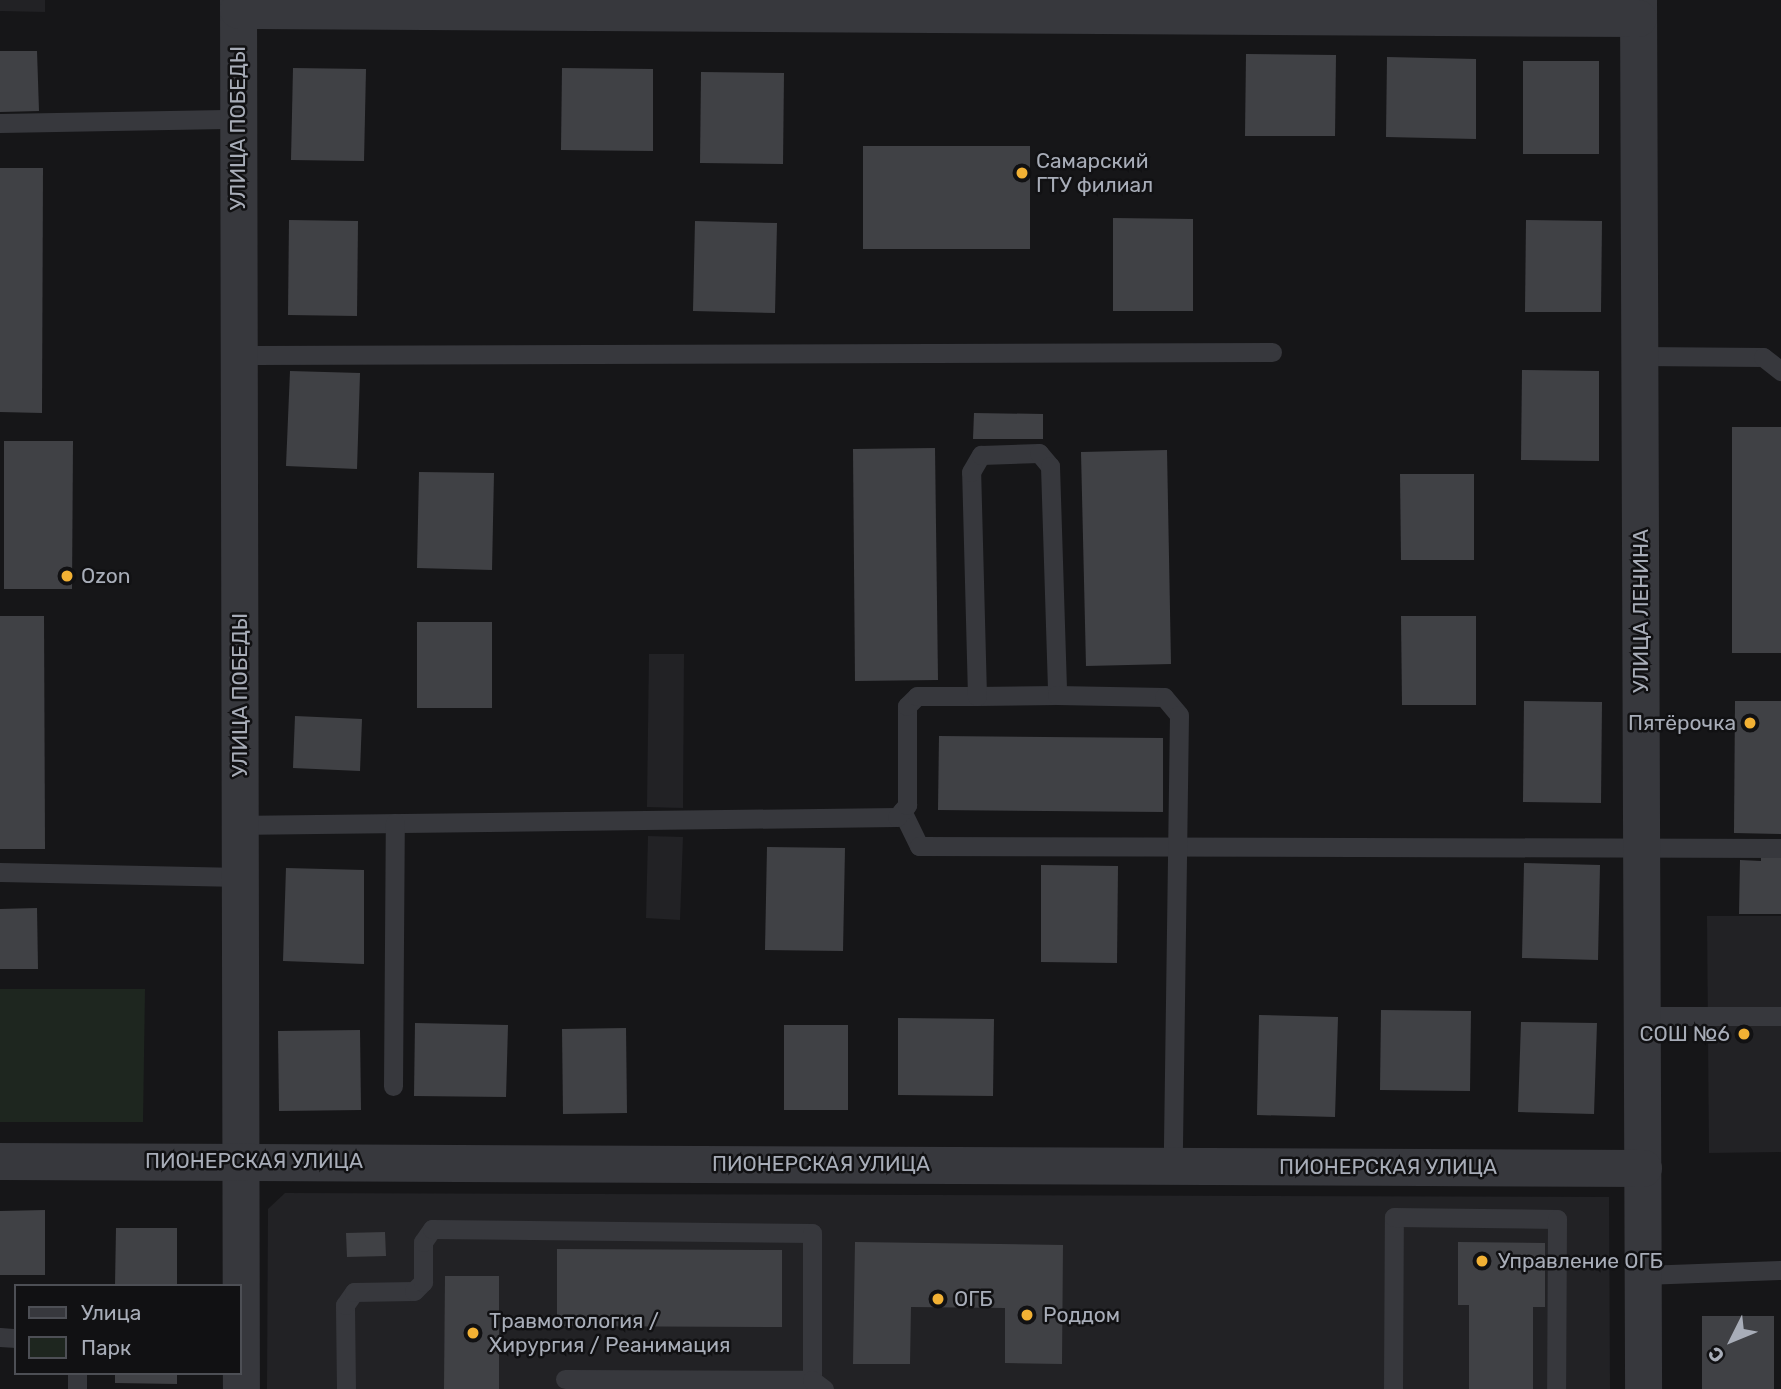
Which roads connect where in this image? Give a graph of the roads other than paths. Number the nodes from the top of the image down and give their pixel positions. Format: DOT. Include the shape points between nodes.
graph roads {
  1 [pos="238,5"];
  2 [pos="875,7"];
  3 [pos="1015,7"];
  4 [pos="1638,9"];
  5 [pos="239,119"];
  6 [pos="0,123"];
  7 [pos="1272,352"];
  8 [pos="239,355"];
  9 [pos="1640,356"];
  10 [pos="1781,371"];
  11 [pos="1058,695"];
  12 [pos="976,696"];
  13 [pos="902,811"];
  14 [pos="395,823"];
  15 [pos="240,825"];
  16 [pos="1177,847"];
  17 [pos="1781,848"];
  18 [pos="1641,849"];
  19 [pos="0,872"];
  20 [pos="241,877"];
  21 [pos="1642,1016"];
  22 [pos="1781,1016"];
  23 [pos="393,1086"];
  24 [pos="242,1160"];
  25 [pos="0,1161"];
  26 [pos="1173,1166"];
  27 [pos="1643,1168"];
  28 [pos="1781,1270"];
  29 [pos="1643,1275"];
  30 [pos="241,1284"];
  31 [pos="565,1378"];
  32 [pos="818,1385"];
  33 [pos="346,1389"];
  34 [pos="1393,1389"];
  35 [pos="1556,1389"];
  36 [pos="1643,1389"];
  1 -- 2 [label="street"];
  1 -- 5 [label="street, УЛИЦА ПОБЕДЫ"];
  2 -- 3 [label="street"];
  3 -- 4 [label="street"];
  4 -- 9 [label="street, УЛИЦА ЛЕНИНА"];
  5 -- 6 [label="lane"];
  5 -- 8 [label="street, УЛИЦА ПОБЕДЫ"];
  7 -- 8 [label="lane"];
  8 -- 15 [label="street, УЛИЦА ПОБЕДЫ"];
  9 -- 10 [label="lane" via="1763,357"];
  9 -- 18 [label="street, УЛИЦА ЛЕНИНА"];
  11 -- 12 [label="lane"];
  11 -- 12 [label="lane" via="1050,466 1039,453 981,455 971,472"];
  11 -- 16 [label="lane" via="1164,697 1179,715"];
  12 -- 13 [label="lane" via="917,696 907,706 907,805"];
  13 -- 14 [label="lane" via="897,817"];
  13 -- 16 [label="lane" via="919,846"];
  14 -- 15 [label="lane"];
  14 -- 23 [label="lane"];
  15 -- 20 [label="street, УЛИЦА ПОБЕДЫ"];
  16 -- 18 [label="lane"];
  16 -- 26 [label="lane"];
  17 -- 18 [label="lane"];
  18 -- 21 [label="street, УЛИЦА ЛЕНИНА"];
  19 -- 20 [label="lane"];
  20 -- 24 [label="street, УЛИЦА ПОБЕДЫ"];
  21 -- 22 [label="lane"];
  21 -- 27 [label="street, УЛИЦА ЛЕНИНА"];
  24 -- 25 [label="street, ПИОНЕРСКАЯ УЛИЦА"];
  24 -- 26 [label="street, ПИОНЕРСКАЯ УЛИЦА"];
  24 -- 30 [label="street, УЛИЦА ПОБЕДЫ"];
  26 -- 27 [label="street, ПИОНЕРСКАЯ УЛИЦА"];
  27 -- 29 [label="street, УЛИЦА ЛЕНИНА"];
  28 -- 29 [label="lane"];
  29 -- 36 [label="street, УЛИЦА ЛЕНИНА"];
  31 -- 32 [label="lane"];
  32 -- 33 [label="lane" via="812,1233 432,1229 423,1242 423,1282 414,1291 354,1292 345,1305"];
  34 -- 35 [label="lane" via="1394,1217 1557,1219"];
}
